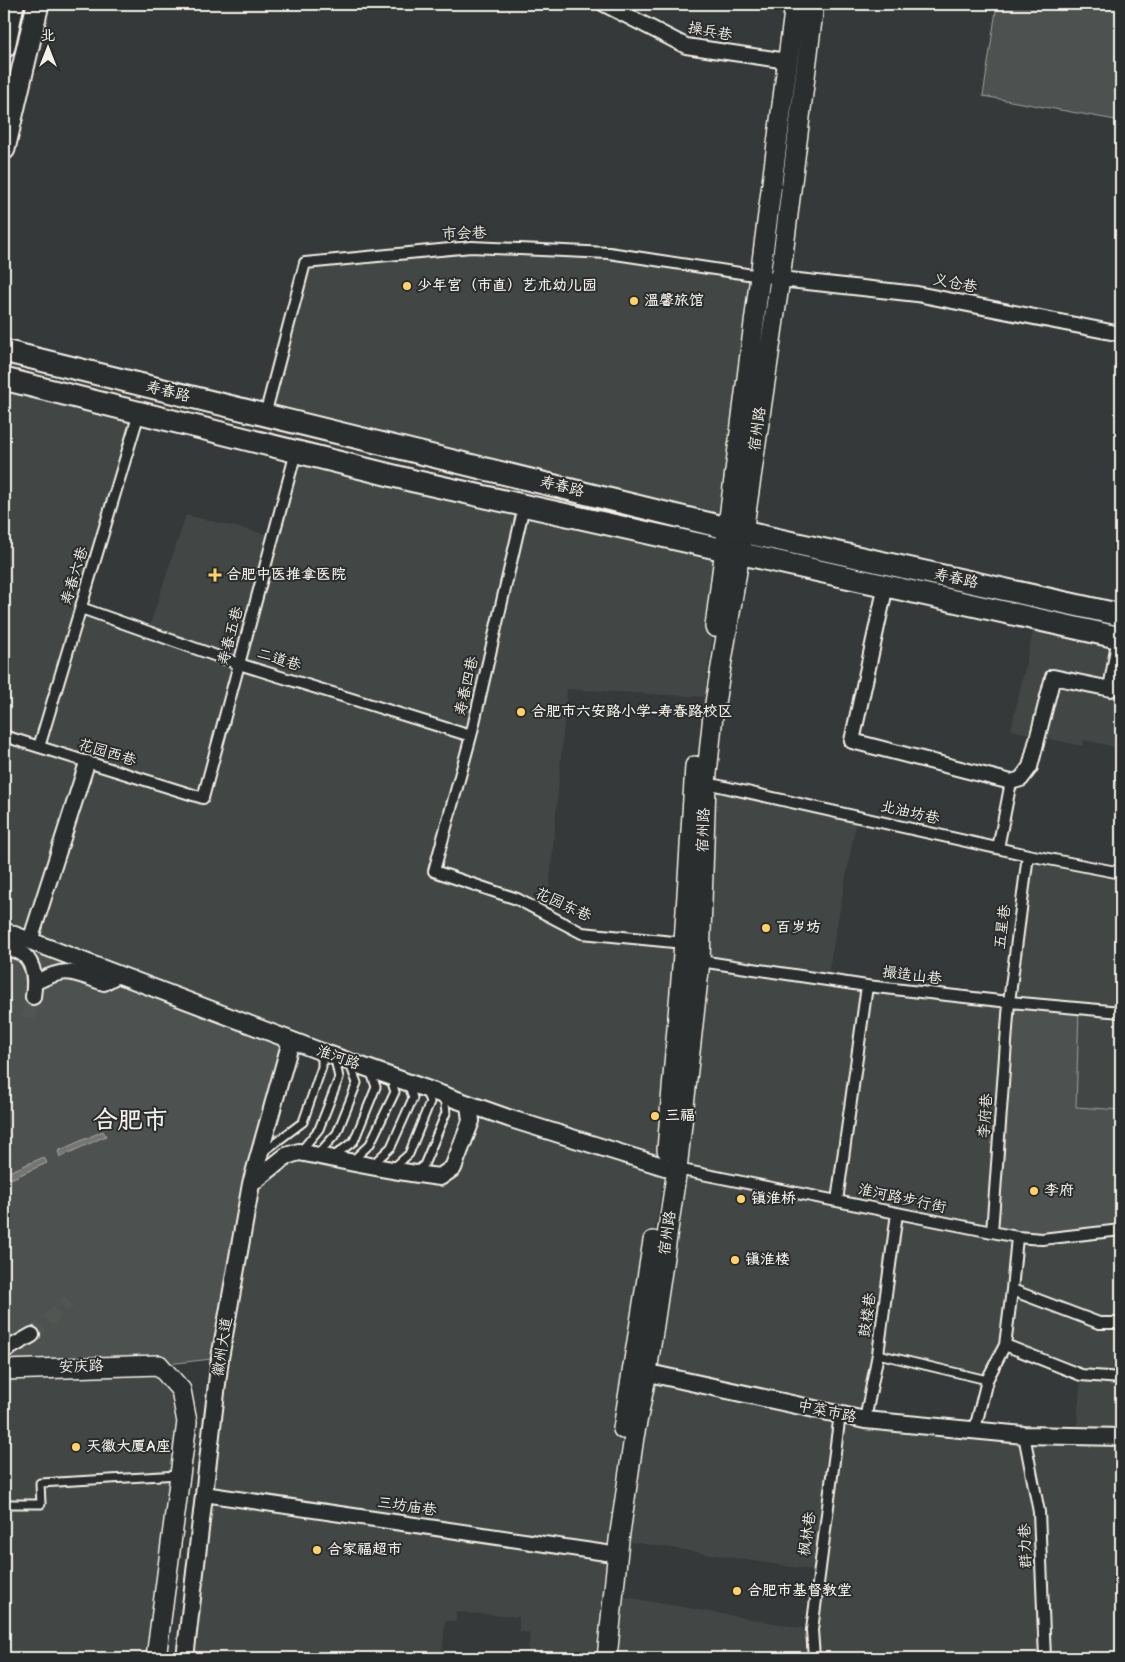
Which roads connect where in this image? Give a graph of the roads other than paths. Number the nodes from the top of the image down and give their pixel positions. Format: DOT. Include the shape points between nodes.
graph roads {
  1 [pos="13,4"];
  2 [pos="38,4"];
  3 [pos="794,4"];
  4 [pos="814,4"];
  5 [pos="613,6"];
  6 [pos="4,47"];
  7 [pos="787,61"];
  8 [pos="4,149"];
  9 [pos="759,276"];
  10 [pos="780,279"];
  11 [pos="1121,334"];
  12 [pos="4,351"];
  13 [pos="4,379"];
  14 [pos="139,413"];
  15 [pos="265,415"];
  16 [pos="296,452"];
  17 [pos="524,506"];
  18 [pos="735,530"];
  19 [pos="732,551"];
  20 [pos="886,585"];
  21 [pos="81,608"];
  22 [pos="1121,615"];
  23 [pos="1120,637"];
  24 [pos="240,664"];
  25 [pos="4,736"];
  26 [pos="471,736"];
  27 [pos="39,747"];
  28 [pos="87,763"];
  29 [pos="700,781"];
  30 [pos="1011,782"];
  31 [pos="202,798"];
  32 [pos="998,848"];
  33 [pos="1028,855"];
  34 [pos="434,871"];
  35 [pos="1121,872"];
  36 [pos="4,930"];
  37 [pos="30,940"];
  38 [pos="684,943"];
  39 [pos="4,947"];
  40 [pos="700,961"];
  41 [pos="118,974"];
  42 [pos="36,982"];
  43 [pos="867,986"];
  44 [pos="33,997"];
  45 [pos="1009,1002"];
  46 [pos="1121,1012"];
  47 [pos="292,1041"];
  48 [pos="335,1057"];
  49 [pos="370,1069"];
  50 [pos="389,1076"];
  51 [pos="408,1083"];
  52 [pos="424,1088"];
  53 [pos="444,1095"];
  54 [pos="469,1104"];
  55 [pos="300,1152"];
  56 [pos="261,1154"];
  57 [pos="324,1157"];
  58 [pos="351,1162"];
  59 [pos="371,1166"];
  60 [pos="671,1168"];
  61 [pos="392,1169"];
  62 [pos="412,1174"];
  63 [pos="251,1184"];
  64 [pos="837,1201"];
  65 [pos="897,1213"];
  66 [pos="1121,1230"];
  67 [pos="992,1232"];
  68 [pos="1017,1237"];
  69 [pos="1012,1290"];
  70 [pos="1121,1323"];
  71 [pos="32,1335"];
  72 [pos="1004,1345"];
  73 [pos="4,1351"];
  74 [pos="878,1354"];
  75 [pos="4,1370"];
  76 [pos="640,1371"];
  77 [pos="1121,1378"];
  78 [pos="987,1380"];
  79 [pos="840,1414"];
  80 [pos="865,1420"];
  81 [pos="975,1429"];
  82 [pos="1024,1434"];
  83 [pos="1121,1437"];
  84 [pos="179,1475"];
  85 [pos="204,1494"];
  86 [pos="4,1504"];
  87 [pos="606,1553"];
  88 [pos="156,1658"];
  89 [pos="185,1658"];
  90 [pos="595,1658"];
  91 [pos="607,1658"];
  92 [pos="814,1658"];
  93 [pos="1045,1658"];
  1 -- 6 [label="main road"];
  2 -- 8 [label="main road"];
  3 -- 7 [label="main road, 宿州路"];
  4 -- 10 [label="main road, 宿州路"];
  5 -- 7 [label="street, 操兵巷" via="686,46"];
  7 -- 9 [label="main road, 宿州路"];
  9 -- 10 [label="street, 市会巷"];
  9 -- 15 [label="street, 市会巷" via="609,253 471,247 305,263"];
  9 -- 18 [label="main road, 宿州路"];
  10 -- 11 [label="street, 义仓巷" via="917,294"];
  10 -- 18 [label="main road, 宿州路"];
  12 -- 15 [label="main road, 寿春路"];
  13 -- 14 [label="main road, 寿春路"];
  14 -- 16 [label="main road, 寿春路"];
  14 -- 21 [label="street, 寿春六巷"];
  15 -- 18 [label="main road, 寿春路"];
  16 -- 17 [label="main road, 寿春路"];
  16 -- 24 [label="street, 寿春五巷"];
  17 -- 19 [label="main road, 寿春路"];
  17 -- 26 [label="street, 寿春四巷"];
  18 -- 19 [label="main road, 宿州路"];
  18 -- 22 [label="main road, 寿春路"];
  19 -- 20 [label="main road, 寿春路"];
  19 -- 29 [label="main road, 宿州路"];
  20 -- 23 [label="main road, 寿春路"];
  20 -- 30 [label="street" via="852,741"];
  21 -- 24 [label="street, 二道巷"];
  21 -- 27 [label="street, 寿春六巷"];
  23 -- 30 [label="street" via="1110,689 1053,677 1030,767 1021,779"];
  24 -- 26 [label="street, 二道巷"];
  24 -- 31 [label="street, 寿春五巷"];
  25 -- 27 [label="street, 花园西巷"];
  26 -- 34 [label="street, 寿春四巷"];
  27 -- 28 [label="street, 花园西巷"];
  28 -- 31 [label="street, 花园西巷"];
  28 -- 37 [label="street"];
  29 -- 32 [label="street, 北油坊巷"];
  29 -- 38 [label="main road, 宿州路"];
  29 -- 40 [label="main road, 宿州路"];
  30 -- 32 [label="street"];
  32 -- 33 [label="street, 北油坊巷"];
  33 -- 35 [label="street, 北油坊巷"];
  33 -- 45 [label="street, 五星巷"];
  34 -- 38 [label="street, 花园东巷" via="516,899 582,933"];
  36 -- 37 [label="street, 淮河路"];
  37 -- 41 [label="street, 淮河路"];
  38 -- 60 [label="main road, 宿州路"];
  39 -- 42 [label="street" via="23,954"];
  40 -- 43 [label="street, 撮造山巷"];
  40 -- 60 [label="main road, 宿州路"];
  41 -- 42 [label="street" via="104,983 68,971"];
  41 -- 47 [label="street, 淮河路"];
  42 -- 44 [label="street"];
  43 -- 45 [label="street, 撮造山巷"];
  43 -- 64 [label="street"];
  45 -- 46 [label="street, 撮造山巷"];
  45 -- 67 [label="street, 李府巷"];
  47 -- 48 [label="street, 淮河路"];
  47 -- 56 [label="street, 徽州大道"];
  48 -- 49 [label="street, 淮河路"];
  48 -- 55 [label="lane" via="339,1078 319,1129"];
  48 -- 56 [label="lane" via="322,1067 304,1122"];
  48 -- 57 [label="lane" via="358,1083"];
  49 -- 50 [label="street, 淮河路"];
  49 -- 57 [label="lane" via="376,1087 354,1141"];
  50 -- 51 [label="street, 淮河路"];
  50 -- 58 [label="lane" via="395,1092 370,1144"];
  51 -- 52 [label="street, 淮河路"];
  51 -- 59 [label="lane" via="413,1098 391,1148"];
  52 -- 53 [label="street, 淮河路"];
  52 -- 61 [label="lane" via="430,1102 409,1154"];
  53 -- 54 [label="street, 淮河路"];
  53 -- 62 [label="lane" via="446,1113 424,1165"];
  54 -- 60 [label="street, 淮河路"];
  54 -- 62 [label="street" via="471,1121 453,1168 440,1177"];
  55 -- 57 [label="street"];
  55 -- 63 [label="street" via="286,1156"];
  56 -- 63 [label="street, 徽州大道"];
  57 -- 58 [label="street"];
  58 -- 59 [label="street"];
  59 -- 61 [label="street"];
  60 -- 64 [label="street, 淮河路步行街"];
  60 -- 76 [label="main road, 宿州路"];
  61 -- 62 [label="street"];
  63 -- 85 [label="street, 徽州大道" via="220,1358"];
  64 -- 65 [label="street, 淮河路步行街"];
  65 -- 67 [label="street, 淮河路步行街"];
  65 -- 74 [label="street, 鼓楼巷"];
  66 -- 68 [label="street, 淮河路步行街" via="1042,1238"];
  67 -- 68 [label="street, 淮河路步行街"];
  68 -- 69 [label="street"];
  69 -- 70 [label="street" via="1099,1323"];
  69 -- 72 [label="street"];
  71 -- 73 [label="street"];
  72 -- 77 [label="street" via="1081,1375"];
  72 -- 78 [label="street"];
  74 -- 78 [label="lane"];
  74 -- 80 [label="street, 鼓楼巷"];
  75 -- 84 [label="main road, 安庆路" via="159,1365 181,1390 187,1422"];
  76 -- 79 [label="street, 中菜市路"];
  76 -- 87 [label="main road, 宿州路"];
  76 -- 91 [label="main road, 宿州路"];
  78 -- 81 [label="street"];
  79 -- 80 [label="street, 中菜市路"];
  79 -- 92 [label="street, 枫林巷" via="813,1620"];
  80 -- 81 [label="street, 中菜市路"];
  81 -- 82 [label="street, 中菜市路"];
  82 -- 83 [label="street, 中菜市路"];
  82 -- 93 [label="street, 群力巷" via="1040,1512"];
  84 -- 86 [label="lane" via="40,1483 41,1504"];
  84 -- 88 [label="main road"];
  85 -- 87 [label="street, 三坊庙巷"];
  85 -- 89 [label="street, 徽州大道"];
  87 -- 90 [label="main road, 宿州路"];
}
